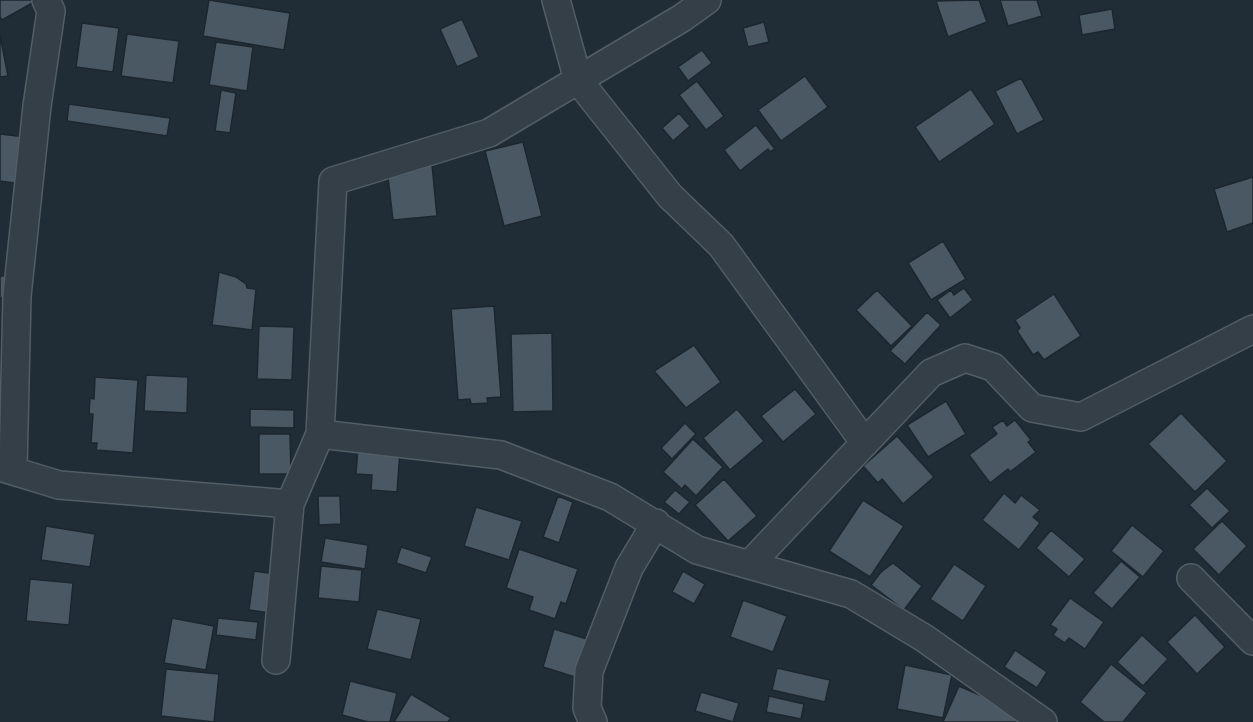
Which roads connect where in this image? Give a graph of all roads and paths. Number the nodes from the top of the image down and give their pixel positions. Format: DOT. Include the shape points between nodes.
graph roads {
  1 [pos="46,0"];
  2 [pos="556,0"];
  3 [pos="707,0"];
  4 [pos="578,80"];
  5 [pos="1253,329"];
  6 [pos="320,434"];
  7 [pos="865,442"];
  8 [pos="6,468"];
  9 [pos="290,504"];
  10 [pos="656,523"];
  11 [pos="749,565"];
  12 [pos="1191,578"];
  13 [pos="1253,641"];
  14 [pos="276,660"];
  15 [pos="593,722"];
  16 [pos="1043,722"];
  1 -- 8 [label="street" via="51,10 17,296"];
  2 -- 4 [label="street"];
  3 -- 4 [label="street"];
  4 -- 6 [label="street" via="489,133 333,181"];
  4 -- 7 [label="street" via="670,196 721,245"];
  5 -- 7 [label="street" via="1081,417 1032,408 993,367 964,358 931,373"];
  6 -- 9 [label="street"];
  6 -- 10 [label="street" via="501,455 610,497"];
  7 -- 11 [label="street"];
  8 -- 9 [label="street" via="59,485"];
  9 -- 14 [label="street"];
  10 -- 11 [label="street" via="698,550"];
  10 -- 15 [label="street" via="629,568 589,671 588,708"];
  11 -- 16 [label="street" via="851,594 924,638"];
  12 -- 13 [label="street"];
}
